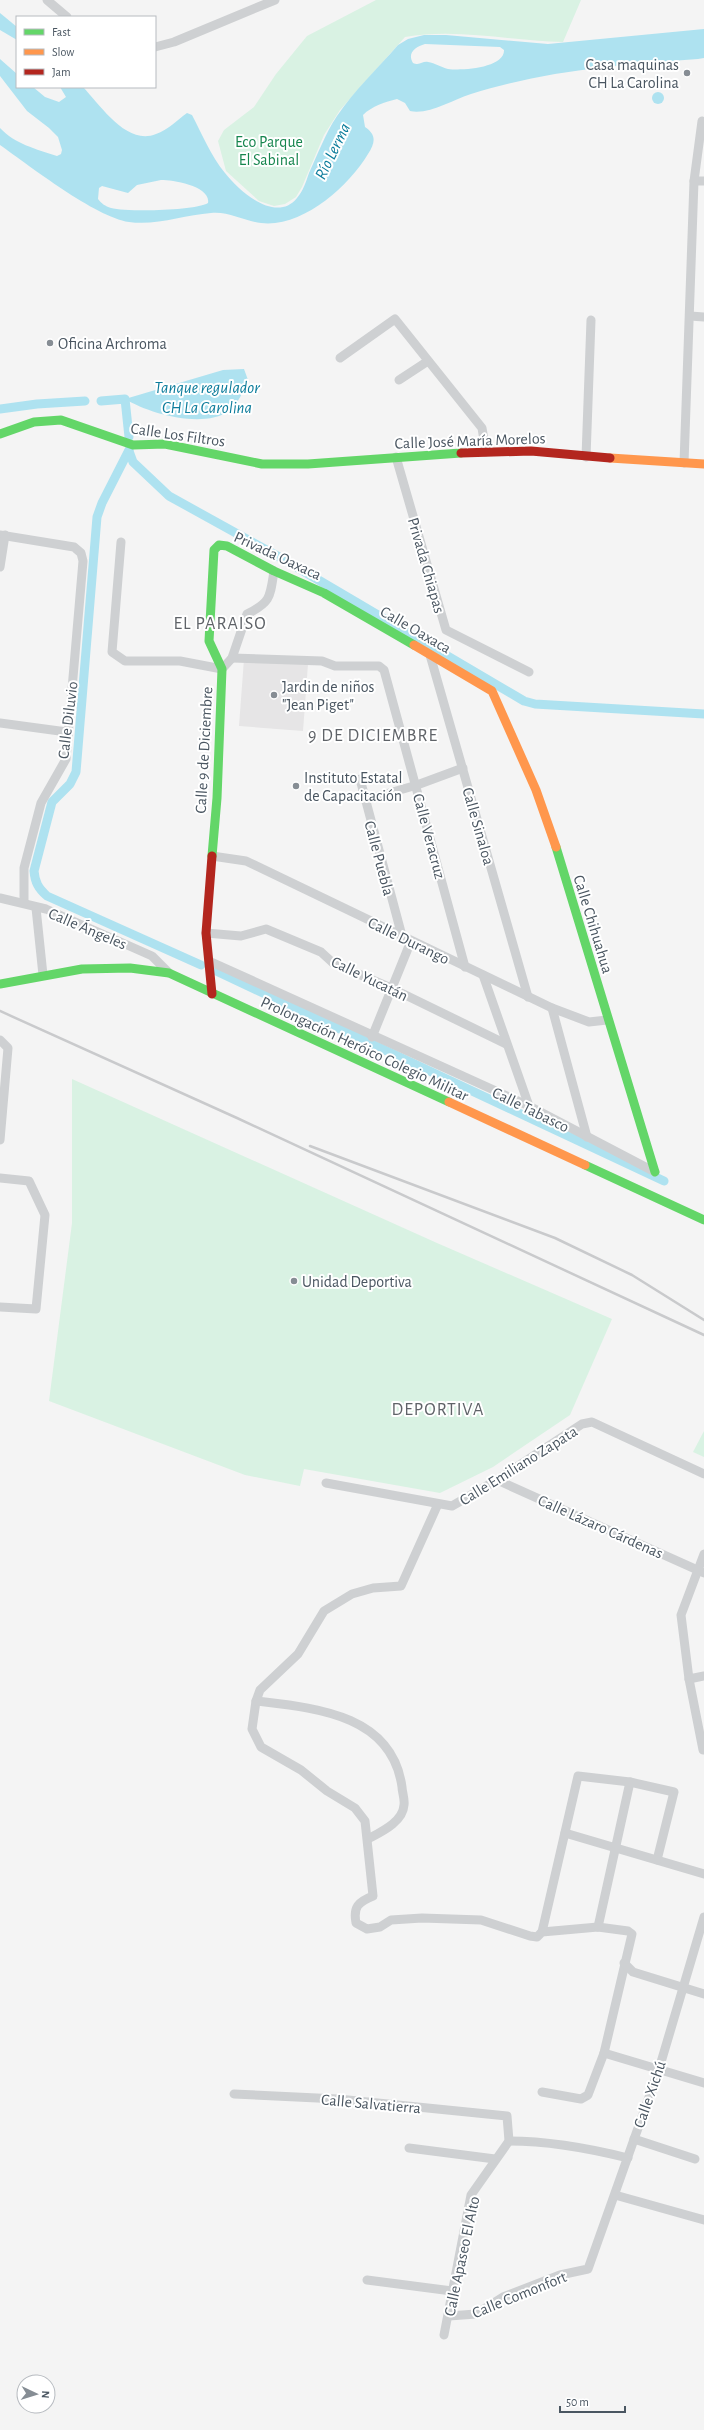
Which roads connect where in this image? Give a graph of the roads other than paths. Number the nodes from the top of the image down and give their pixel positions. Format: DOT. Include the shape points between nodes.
graph roads {
  1 [pos="47,0"];
  2 [pos="275,0"];
  3 [pos="66,16"];
  4 [pos="156,47"];
  5 [pos="702,121"];
  6 [pos="694,181"];
  7 [pos="704,181"];
  8 [pos="690,316"];
  9 [pos="704,316"];
  10 [pos="591,320"];
  11 [pos="340,358"];
  12 [pos="428,361"];
  13 [pos="399,380"];
  14 [pos="0,434"];
  15 [pos="486,452"];
  16 [pos="396,457"];
  17 [pos="586,457"];
  18 [pos="684,463"];
  19 [pos="308,464"];
  20 [pos="704,464"];
  21 [pos="2,535"];
  22 [pos="121,542"];
  23 [pos="219,545"];
  24 [pos="0,567"];
  25 [pos="274,571"];
  26 [pos="324,593"];
  27 [pos="430,655"];
  28 [pos="232,658"];
  29 [pos="222,669"];
  30 [pos="529,672"];
  31 [pos="492,691"];
  32 [pos="0,723"];
  33 [pos="67,732"];
  34 [pos="463,768"];
  35 [pos="360,779"];
  36 [pos="417,786"];
  37 [pos="365,800"];
  38 [pos="212,856"];
  39 [pos="0,898"];
  40 [pos="24,903"];
  41 [pos="36,908"];
  42 [pos="206,933"];
  43 [pos="402,936"];
  44 [pos="412,941"];
  45 [pos="209,961"];
  46 [pos="465,967"];
  47 [pos="169,973"];
  48 [pos="43,975"];
  49 [pos="483,975"];
  50 [pos="0,984"];
  51 [pos="391,988"];
  52 [pos="212,994"];
  53 [pos="528,997"];
  54 [pos="552,1008"];
  55 [pos="607,1020"];
  56 [pos="372,1036"];
  57 [pos="0,1040"];
  58 [pos="506,1044"];
  59 [pos="529,1106"];
  60 [pos="587,1137"];
  61 [pos="0,1140"];
  62 [pos="655,1172"];
  63 [pos="0,1178"];
  64 [pos="704,1220"];
  65 [pos="0,1307"];
  66 [pos="704,1474"];
  67 [pos="497,1480"];
  68 [pos="326,1483"];
  69 [pos="438,1504"];
  70 [pos="704,1554"];
  71 [pos="701,1572"];
  72 [pos="704,1676"];
  73 [pos="689,1679"];
  74 [pos="256,1701"];
  75 [pos="703,1750"];
  76 [pos="630,1782"];
  77 [pos="565,1833"];
  78 [pos="368,1839"];
  79 [pos="615,1848"];
  80 [pos="657,1860"];
  81 [pos="704,1874"];
  82 [pos="704,1917"];
  83 [pos="598,1927"];
  84 [pos="542,1932"];
  85 [pos="624,1963"];
  86 [pos="682,1988"];
  87 [pos="704,1994"];
  88 [pos="604,2054"];
  89 [pos="658,2069"];
  90 [pos="704,2083"];
  91 [pos="542,2092"];
  92 [pos="234,2094"];
  93 [pos="634,2139"];
  94 [pos="509,2141"];
  95 [pos="409,2148"];
  96 [pos="628,2158"];
  97 [pos="495,2159"];
  98 [pos="695,2159"];
  99 [pos="615,2195"];
  100 [pos="704,2220"];
  101 [pos="588,2269"];
  102 [pos="367,2280"];
  103 [pos="452,2291"];
  104 [pos="449,2316"];
  105 [pos="444,2335"];
  1 -- 3 [label="street"];
  2 -- 4 [label="street" via="174,42"];
  5 -- 6 [label="street"];
  6 -- 7 [label="street"];
  6 -- 8 [label="street"];
  8 -- 9 [label="street"];
  8 -- 18 [label="street"];
  10 -- 17 [label="street"];
  11 -- 12 [label="street" via="395,319"];
  12 -- 13 [label="street"];
  12 -- 15 [label="street" via="482,428"];
  14 -- 19 [label="street, Calle Los Filtros" via="34,422 61,420 133,444 165,444 262,464"];
  15 -- 16 [label="street, Calle José María Morelos"];
  15 -- 17 [label="street, Calle José María Morelos" via="531,451"];
  16 -- 19 [label="street, Calle José María Morelos"];
  16 -- 30 [label="street, Privada Chiapas" via="446,630"];
  17 -- 18 [label="street, Calle José María Morelos"];
  18 -- 20 [label="street, Calle José María Morelos"];
  21 -- 24 [label="street"];
  21 -- 33 [label="street, Calle Diluvio" via="74,547 81,553 83,561"];
  22 -- 29 [label="street" via="112,652 125,661 180,661"];
  23 -- 25 [label="street, Privada Oaxaca" via="227,546"];
  23 -- 29 [label="street, Calle 9 de Diciembre" via="214,550 209,641"];
  25 -- 26 [label="street, Privada Oaxaca"];
  25 -- 28 [label="street" via="270,598 247,614"];
  26 -- 27 [label="street, Calle Oaxaca"];
  27 -- 31 [label="street, Calle Oaxaca"];
  27 -- 34 [label="street, Calle Sinaloa"];
  28 -- 29 [label="street"];
  28 -- 36 [label="street, Calle Veracruz" via="322,661 335,666 379,666 384,670"];
  29 -- 38 [label="street, Calle 9 de Diciembre"];
  31 -- 55 [label="street, Calle Chihuahua" via="548,823"];
  32 -- 33 [label="street"];
  33 -- 40 [label="street, Calle Diluvio" via="66,759 41,803 24,868"];
  34 -- 36 [label="street"];
  34 -- 53 [label="street, Calle Sinaloa"];
  35 -- 37 [label="street, Calle Puebla"];
  36 -- 37 [label="street"];
  36 -- 46 [label="street, Calle Veracruz"];
  37 -- 43 [label="street, Calle Puebla"];
  38 -- 42 [label="street, Calle 9 de Diciembre"];
  38 -- 43 [label="street, Calle Durango" via="246,861"];
  39 -- 40 [label="street, Calle Ángeles"];
  40 -- 41 [label="street, Calle Ángeles"];
  41 -- 47 [label="street, Calle Ángeles" via="46,909 152,956"];
  41 -- 48 [label="street"];
  42 -- 45 [label="street, Calle 9 de Diciembre"];
  42 -- 51 [label="street, Calle Yucatán" via="241,936 266,929 321,952 333,963"];
  43 -- 44 [label="street, Calle Durango"];
  44 -- 46 [label="street, Calle Durango"];
  44 -- 51 [label="street"];
  45 -- 52 [label="street"];
  45 -- 56 [label="street, Calle Tabasco"];
  46 -- 49 [label="street, Calle Durango"];
  47 -- 48 [label="street, Prolongación Heróico Colegio Militar" via="130,968 82,969"];
  47 -- 52 [label="street, Prolongación Heróico Colegio Militar"];
  48 -- 50 [label="street, Prolongación Heróico Colegio Militar"];
  49 -- 53 [label="street, Calle Durango"];
  49 -- 58 [label="street"];
  51 -- 56 [label="street"];
  51 -- 58 [label="street, Calle Yucatán"];
  52 -- 64 [label="street, Prolongación Heróico Colegio Militar"];
  53 -- 54 [label="street, Calle Durango"];
  54 -- 55 [label="street, Calle Durango" via="589,1022"];
  54 -- 60 [label="street"];
  55 -- 62 [label="street, Calle Chihuahua"];
  56 -- 59 [label="street, Calle Tabasco"];
  57 -- 61 [label="street" via="8,1048"];
  58 -- 59 [label="street"];
  59 -- 60 [label="street, Calle Tabasco"];
  60 -- 62 [label="street, Calle Tabasco"];
  63 -- 65 [label="street" via="29,1181 45,1215 36,1310"];
  66 -- 67 [label="street, Calle Emiliano Zapata" via="592,1422 582,1424"];
  67 -- 69 [label="street, Calle Emiliano Zapata" via="452,1506"];
  67 -- 71 [label="street, Calle Lázaro Cárdenas"];
  68 -- 69 [label="street, Calle Emiliano Zapata"];
  69 -- 74 [label="street" via="401,1586 373,1588 352,1594 324,1610 298,1654 260,1690"];
  70 -- 71 [label="street"];
  71 -- 73 [label="street" via="681,1615"];
  72 -- 73 [label="street"];
  73 -- 75 [label="street"];
  74 -- 78 [label="street" via="252,1729 261,1748 301,1770 327,1792 355,1808 365,1821"];
  74 -- 78 [label="street" via="340,1716 369,1729 387,1746 400,1771 404,1806 396,1820"];
  76 -- 77 [label="street" via="578,1776"];
  76 -- 79 [label="street"];
  76 -- 80 [label="street" via="674,1792"];
  77 -- 79 [label="street"];
  77 -- 84 [label="street"];
  78 -- 84 [label="street" via="373,1896 359,1902 354,1912 356,1923 367,1929 380,1927 391,1920 422,1918 481,1920 530,1936"];
  79 -- 80 [label="street"];
  79 -- 83 [label="street"];
  80 -- 81 [label="street"];
  82 -- 86 [label="street, Calle Xichú"];
  83 -- 84 [label="street"];
  83 -- 85 [label="street" via="628,1931 632,1934"];
  85 -- 86 [label="street" via="633,1972"];
  85 -- 88 [label="street"];
  86 -- 87 [label="street"];
  86 -- 89 [label="street, Calle Xichú"];
  88 -- 89 [label="street"];
  88 -- 91 [label="street" via="588,2096 581,2099"];
  89 -- 90 [label="street"];
  89 -- 93 [label="street, Calle Xichú"];
  92 -- 94 [label="street, Calle Salvatierra" via="346,2100 507,2116"];
  93 -- 96 [label="street, Calle Xichú"];
  93 -- 98 [label="street"];
  94 -- 96 [label="street" via="580,2146"];
  94 -- 97 [label="street, Calle Apaseo El Alto"];
  95 -- 97 [label="street"];
  96 -- 99 [label="street, Calle Xichú"];
  97 -- 103 [label="street, Calle Apaseo El Alto" via="471,2195"];
  99 -- 100 [label="street"];
  99 -- 101 [label="street, Calle Xichú"];
  101 -- 104 [label="street, Calle Comonfort" via="560,2275 503,2297 476,2314"];
  102 -- 103 [label="street"];
  103 -- 104 [label="street, Calle Apaseo El Alto"];
  104 -- 105 [label="street, Calle Apaseo El Alto"];
}
